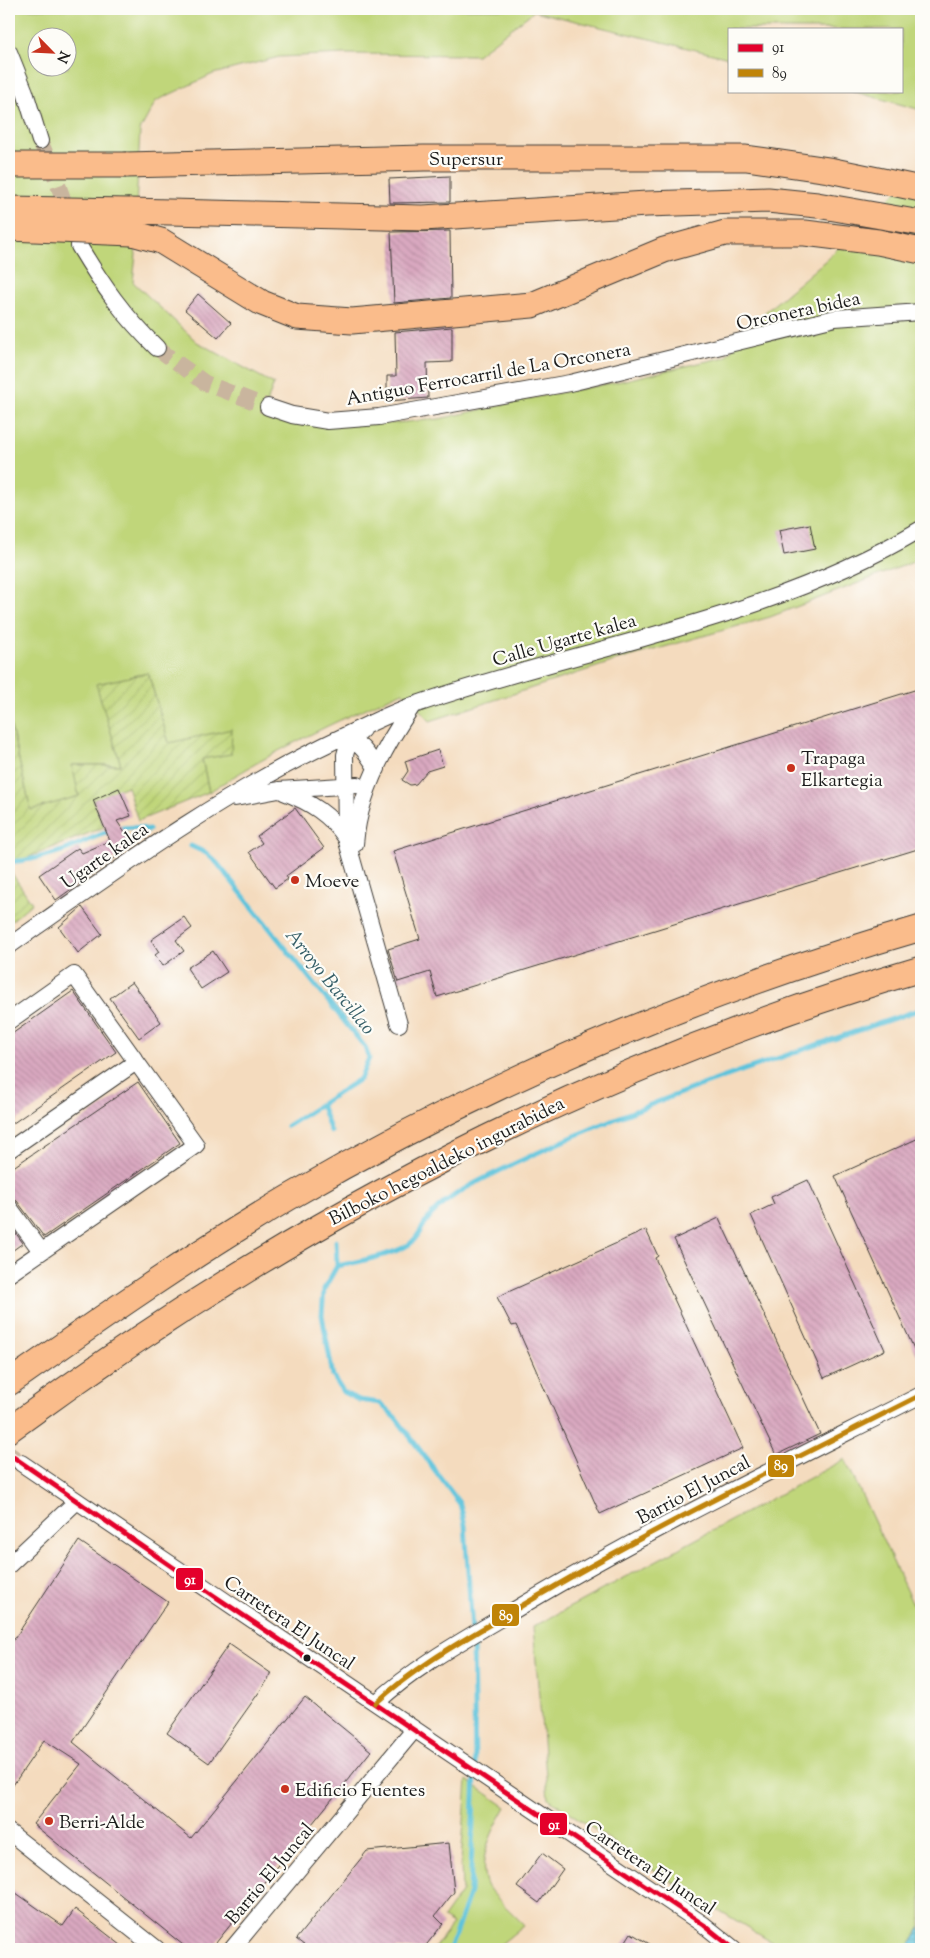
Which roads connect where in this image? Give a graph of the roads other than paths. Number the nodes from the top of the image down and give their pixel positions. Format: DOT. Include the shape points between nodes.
graph roads {
  1 [pos="9,52"];
  2 [pos="40,141"];
  3 [pos="9,165"];
  4 [pos="921,189"];
  5 [pos="9,209"];
  6 [pos="130,222"];
  7 [pos="921,223"];
  8 [pos="9,228"];
  9 [pos="79,246"];
  10 [pos="921,251"];
  11 [pos="921,312"];
  12 [pos="157,348"];
  13 [pos="714,349"];
  14 [pos="268,407"];
  15 [pos="921,529"];
  16 [pos="413,705"];
  17 [pos="392,713"];
  18 [pos="349,742"];
  19 [pos="294,761"];
  20 [pos="374,776"];
  21 [pos="346,786"];
  22 [pos="280,790"];
  23 [pos="223,800"];
  24 [pos="346,838"];
  25 [pos="353,866"];
  26 [pos="921,928"];
  27 [pos="9,946"];
  28 [pos="921,969"];
  29 [pos="9,1021"];
  30 [pos="399,1024"];
  31 [pos="136,1062"];
  32 [pos="9,1150"];
  33 [pos="9,1207"];
  34 [pos="42,1251"];
  35 [pos="9,1274"];
  36 [pos="120,1306"];
  37 [pos="9,1365"];
  38 [pos="9,1382"];
  39 [pos="921,1395"];
  40 [pos="9,1430"];
  41 [pos="21,1463"];
  42 [pos="77,1501"];
  43 [pos="9,1565"];
  44 [pos="376,1703"];
  45 [pos="414,1730"];
  46 [pos="9,1832"];
  47 [pos="157,1949"];
  48 [pos="232,1949"];
  49 [pos="734,1949"];
  1 -- 2 [label="street"];
  3 -- 4 [label="highway, Supersur, bridge" via="424,158 746,158 829,170"];
  5 -- 6 [label="highway, bridge"];
  6 -- 7 [label="highway" via="423,218 768,200"];
  6 -- 8 [label="highway, bridge"];
  6 -- 10 [label="highway" via="262,303 297,317 352,321 532,305 664,250 725,233 804,233"];
  9 -- 12 [label="street" via="128,320"];
  11 -- 13 [label="street, Orconera bidea" via="836,318"];
  13 -- 14 [label="street, Antiguo Ferrocarril de La Orconera" via="570,383 379,417 328,421"];
  15 -- 16 [label="street, Calle Ugarte kalea" via="892,547 768,600"];
  16 -- 17 [label="street, Calle Ugarte kalea"];
  16 -- 20 [label="street"];
  17 -- 18 [label="street"];
  17 -- 19 [label="street, Calle Ugarte kalea"];
  18 -- 19 [label="street" via="335,743"];
  18 -- 20 [label="street" via="359,745"];
  18 -- 21 [label="street" via="345,755"];
  19 -- 23 [label="street, Calle Ugarte kalea"];
  20 -- 21 [label="street"];
  20 -- 25 [label="street" via="356,827"];
  21 -- 22 [label="street"];
  21 -- 24 [label="street"];
  22 -- 23 [label="street"];
  22 -- 24 [label="street" via="315,806 338,825"];
  23 -- 27 [label="street, Ugarte kalea" via="145,850"];
  24 -- 25 [label="street"];
  25 -- 30 [label="street"];
  26 -- 36 [label="highway, Bilboko hegoaldeko ingurabidea" via="698,1002 507,1083 380,1147 288,1199"];
  28 -- 40 [label="highway, Bilboko hegoaldeko ingurabidea" via="794,1009 673,1053 567,1098 452,1153 260,1260 172,1316"];
  29 -- 31 [label="street" via="74,975"];
  31 -- 32 [label="street"];
  31 -- 34 [label="street" via="196,1145"];
  33 -- 34 [label="street"];
  34 -- 35 [label="street"];
  36 -- 37 [label="highway"];
  36 -- 38 [label="highway, Bilboko hegoaldeko ingurabidea"];
  39 -- 44 [label="street, Barrio El Juncal" via="674,1521 457,1645 396,1685"];
  41 -- 42 [label="street, Carretera El Juncal"];
  42 -- 43 [label="street"];
  42 -- 44 [label="street, Carretera El Juncal"];
  44 -- 45 [label="street, Carretera El Juncal"];
  45 -- 48 [label="street, Barrio El Juncal"];
  45 -- 49 [label="street, Carretera El Juncal" via="704,1925"];
  46 -- 47 [label="street"];
}
